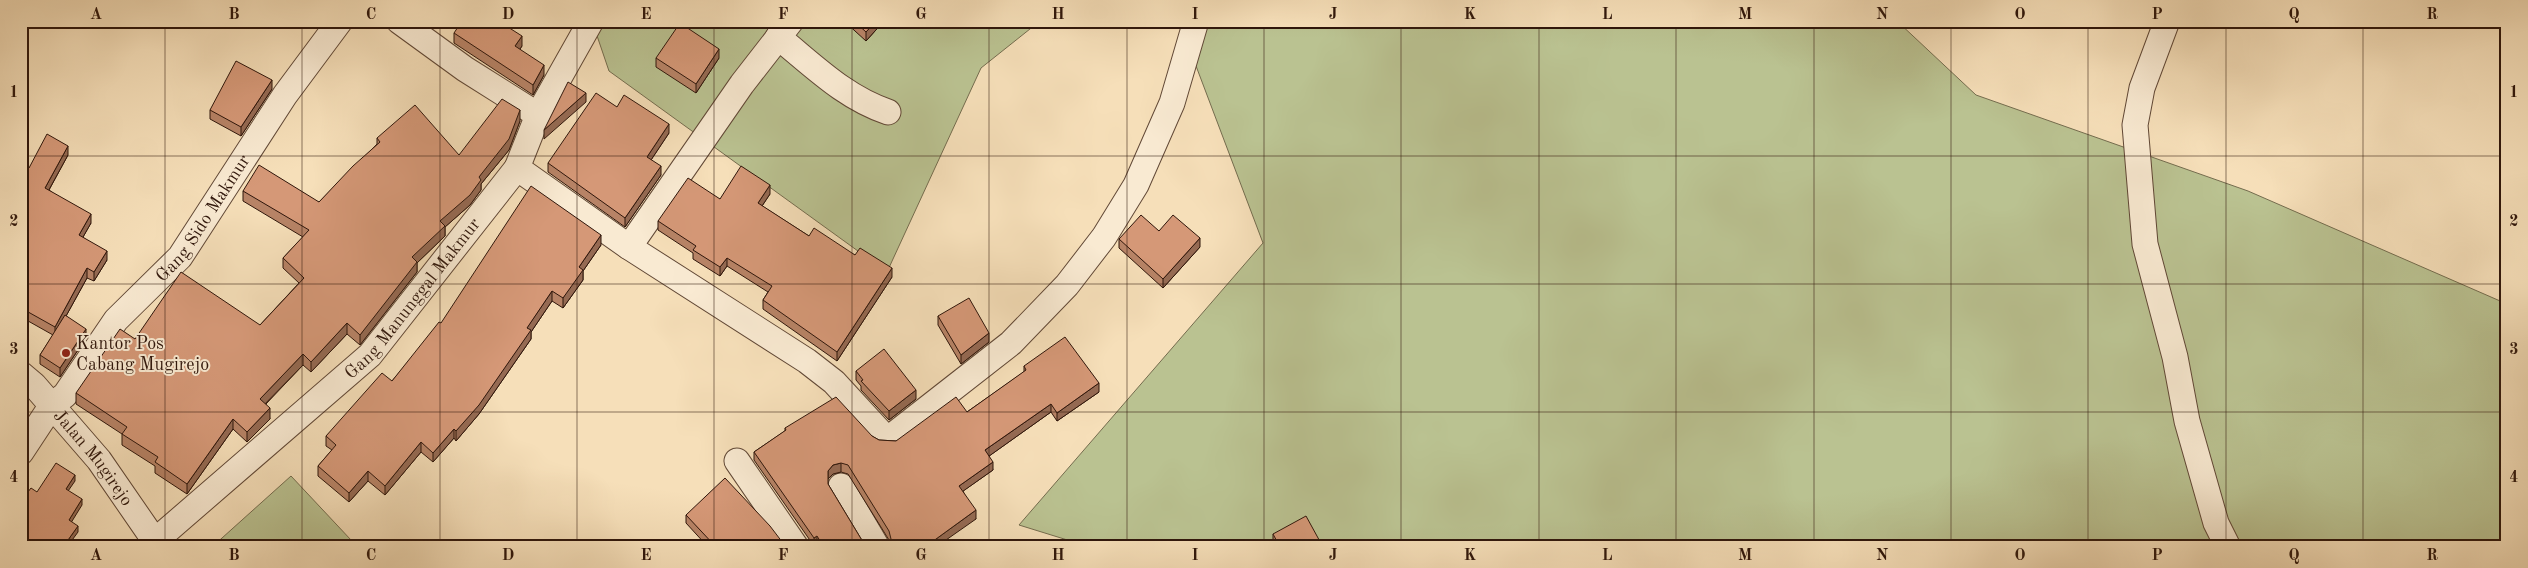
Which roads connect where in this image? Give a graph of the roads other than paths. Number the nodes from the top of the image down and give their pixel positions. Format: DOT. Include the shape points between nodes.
graph roads {
  1 [pos="340,21"];
  2 [pos="399,21"];
  3 [pos="591,21"];
  4 [pos="1196,21"];
  5 [pos="2167,21"];
  6 [pos="785,29"];
  7 [pos="888,112"];
  8 [pos="538,115"];
  9 [pos="516,168"];
  10 [pos="630,247"];
  11 [pos="21,374"];
  12 [pos="52,405"];
  13 [pos="21,452"];
  14 [pos="737,461"];
  15 [pos="841,486"];
  16 [pos="154,544"];
  17 [pos="796,547"];
  18 [pos="877,547"];
  19 [pos="2228,547"];
  1 -- 12 [label="street, Gang Sido Makmur" via="285,95 180,257 116,320 64,395"];
  2 -- 8 [label="street" via="465,69"];
  3 -- 8 [label="street, Gang Manunggal Makmur"];
  4 -- 10 [label="street" via="1172,103 1136,185 1104,237 1067,285 1011,343 892,436 882,434 834,382 807,361"];
  5 -- 19 [label="street" via="2142,88 2135,125 2145,244 2175,357 2187,421 2216,523"];
  6 -- 7 [label="street" via="836,86 864,104"];
  6 -- 10 [label="street" via="742,84"];
  8 -- 9 [label="street, Gang Manunggal Makmur"];
  9 -- 10 [label="street"];
  9 -- 16 [label="street, Gang Manunggal Makmur" via="370,355"];
  11 -- 12 [label="street, Jalan Mugirejo"];
  12 -- 13 [label="street, Gang Sido Makmur"];
  12 -- 16 [label="street, Jalan Mugirejo" via="99,460"];
  14 -- 17 [label="street"];
  15 -- 18 [label="street"];
}
